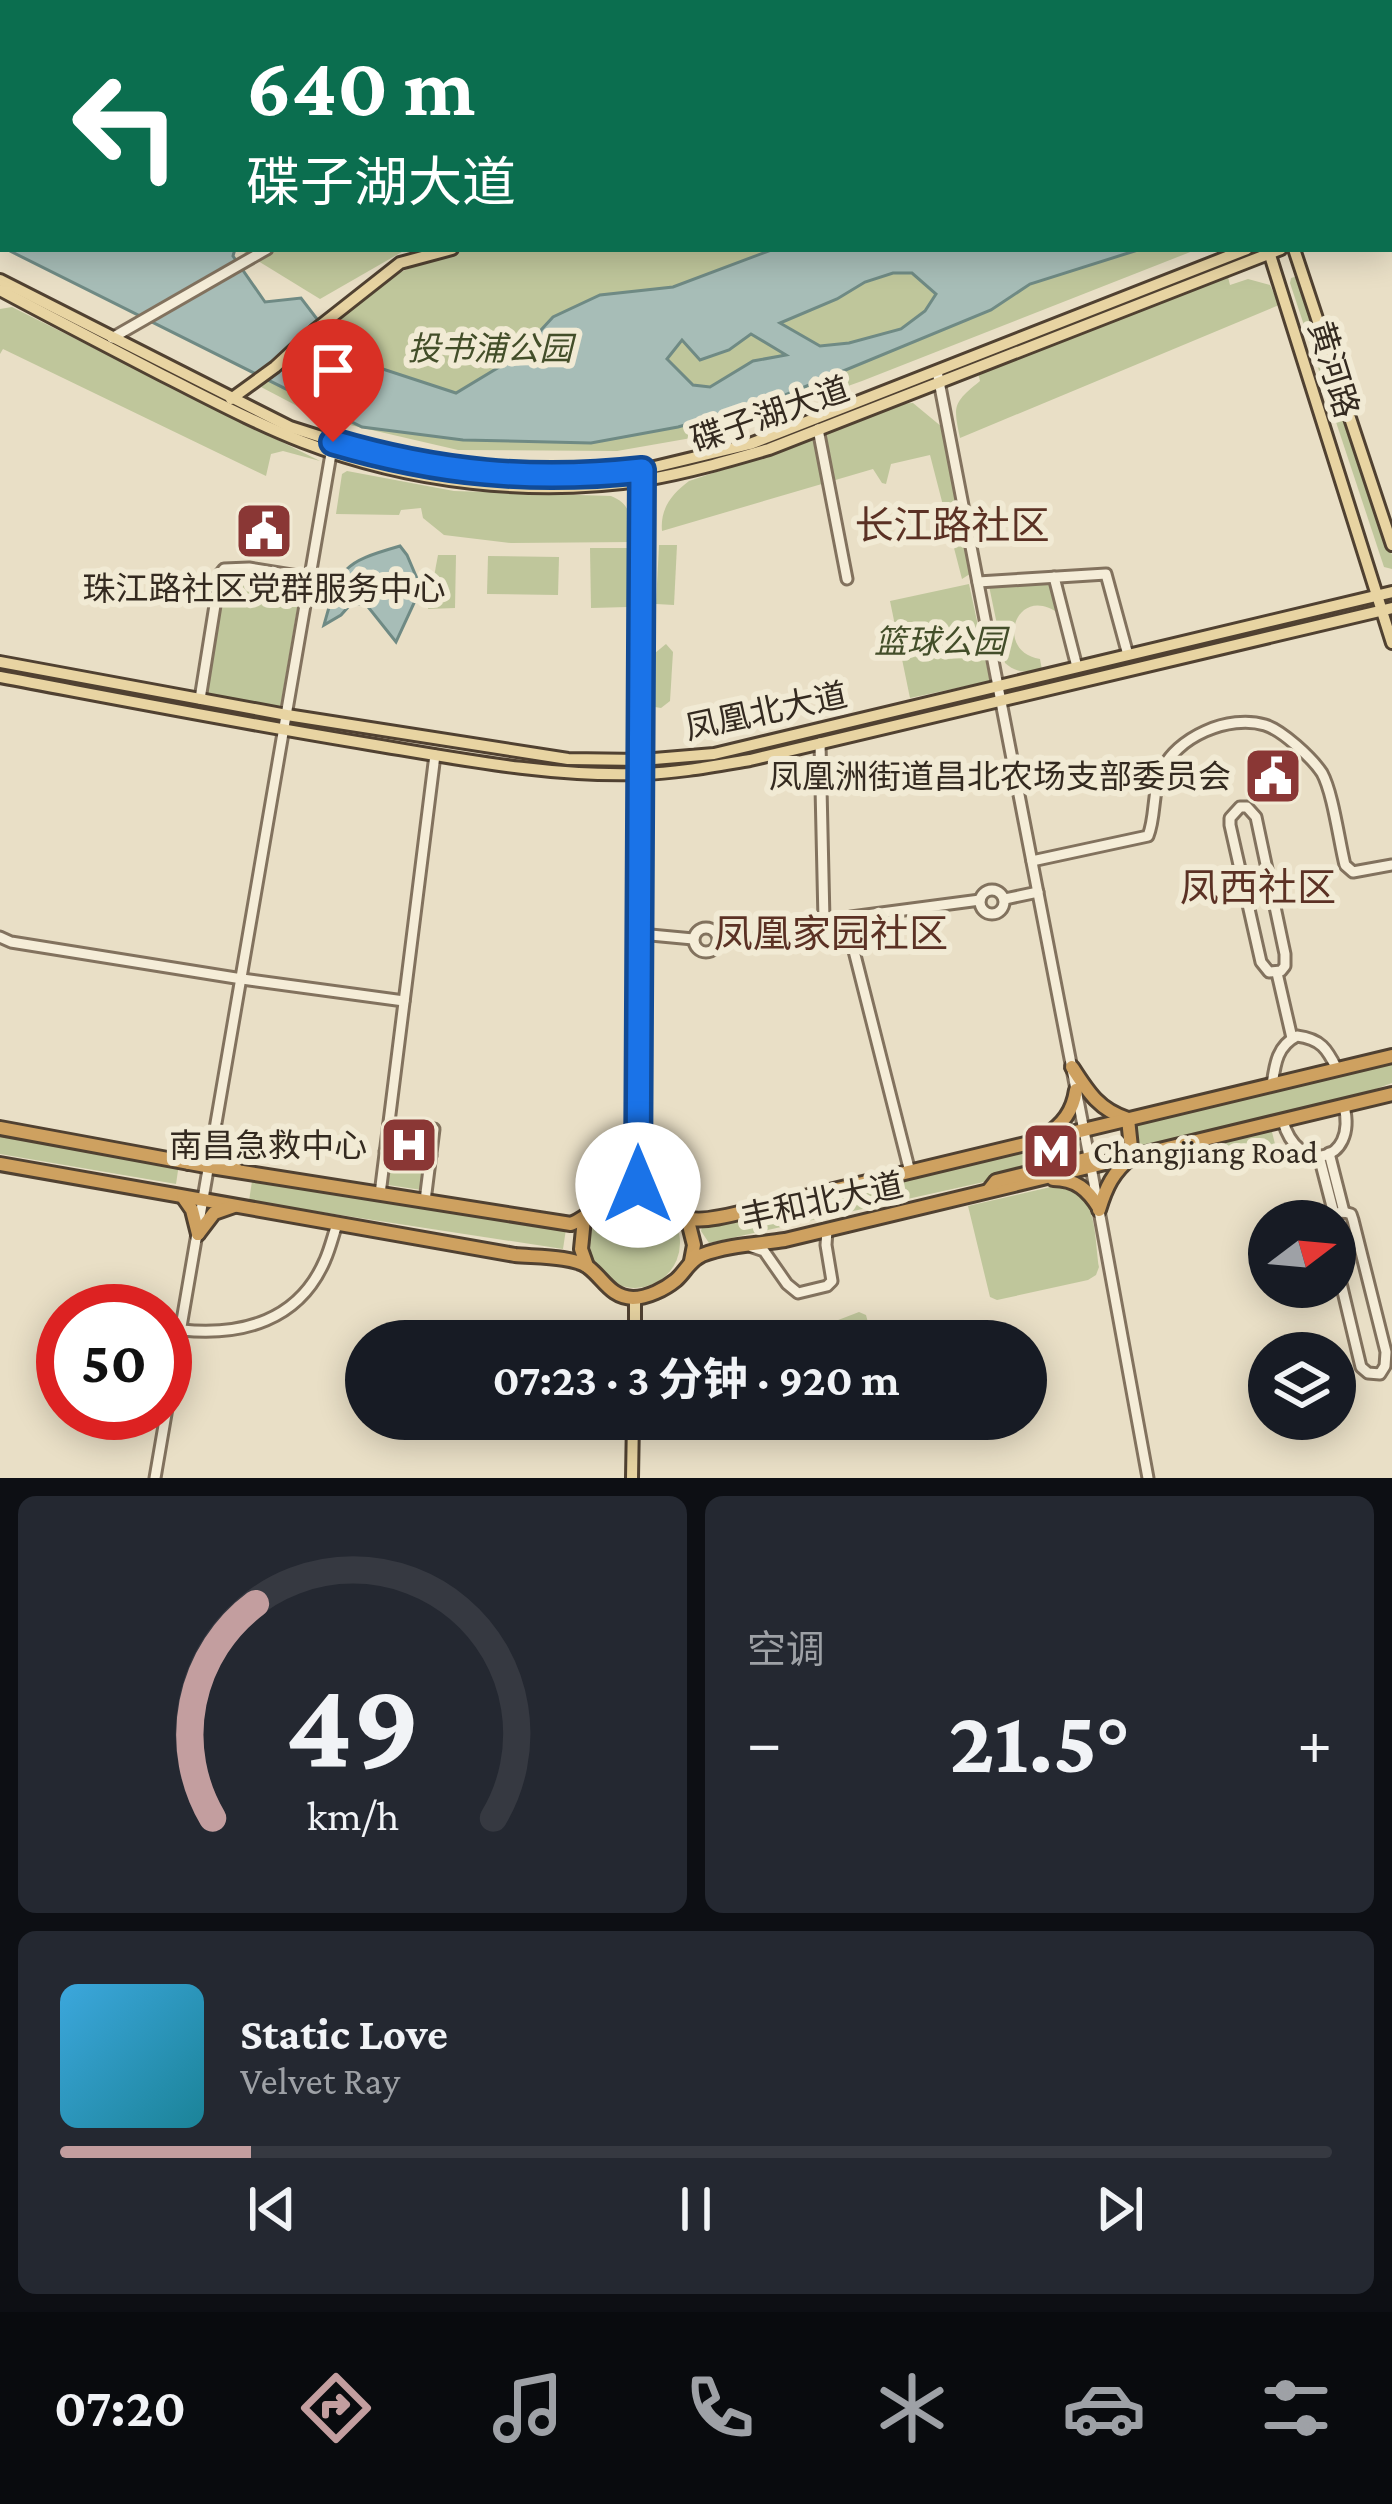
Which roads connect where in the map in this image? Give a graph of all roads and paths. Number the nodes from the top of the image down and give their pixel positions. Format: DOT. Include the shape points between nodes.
graph roads {
  1 [pos="262,252"];
  2 [pos="441,252"];
  3 [pos="1240,252"];
  4 [pos="1268,252"];
  5 [pos="1274,252"];
  6 [pos="1295,252"];
  7 [pos="0,280"];
  8 [pos="0,290"];
  9 [pos="112,338"];
  10 [pos="938,376"];
  11 [pos="231,399"];
  12 [pos="818,429"];
  13 [pos="332,447"];
  14 [pos="642,475"];
  15 [pos="586,485"];
  16 [pos="641,522"];
  17 [pos="1392,545"];
  18 [pos="1054,577"];
  19 [pos="310,578"];
  20 [pos="847,579"];
  21 [pos="978,582"];
  22 [pos="1392,592"];
  23 [pos="1377,596"];
  24 [pos="1387,609"];
  25 [pos="1392,643"];
  26 [pos="1128,655"];
  27 [pos="0,662"];
  28 [pos="1077,667"];
  29 [pos="0,677"];
  30 [pos="998,685"];
  31 [pos="200,699"];
  32 [pos="1001,700"];
  33 [pos="287,715"];
  34 [pos="284,731"];
  35 [pos="820,743"];
  36 [pos="435,755"];
  37 [pos="641,760"];
  38 [pos="641,774"];
  39 [pos="1032,861"];
  40 [pos="1392,865"];
  41 [pos="1038,892"];
  42 [pos="1005,899"];
  43 [pos="980,901"];
  44 [pos="827,929"];
  45 [pos="640,934"];
  46 [pos="0,937"];
  47 [pos="718,938"];
  48 [pos="693,939"];
  49 [pos="1279,972"];
  50 [pos="242,979"];
  51 [pos="404,1001"];
  52 [pos="1294,1037"];
  53 [pos="1392,1056"];
  54 [pos="1072,1067"];
  55 [pos="1337,1070"];
  56 [pos="1272,1085"];
  57 [pos="1076,1090"];
  58 [pos="1392,1093"];
  59 [pos="1344,1106"];
  60 [pos="1128,1119"];
  61 [pos="1283,1121"];
  62 [pos="389,1124"];
  63 [pos="0,1128"];
  64 [pos="1084,1130"];
  65 [pos="217,1131"];
  66 [pos="1036,1141"];
  67 [pos="386,1150"];
  68 [pos="1324,1155"];
  69 [pos="431,1156"];
  70 [pos="1132,1157"];
  71 [pos="1090,1162"];
  72 [pos="0,1163"];
  73 [pos="189,1163"];
  74 [pos="211,1167"];
  75 [pos="238,1172"];
  76 [pos="910,1172"];
  77 [pos="1040,1179"];
  78 [pos="638,1185"];
  79 [pos="988,1191"];
  80 [pos="380,1194"];
  81 [pos="183,1196"];
  82 [pos="204,1200"];
  83 [pos="1333,1200"];
  84 [pos="425,1201"];
  85 [pos="236,1206"];
  86 [pos="1099,1209"];
  87 [pos="687,1217"];
  88 [pos="584,1219"];
  89 [pos="337,1224"];
  90 [pos="827,1230"];
  91 [pos="1356,1232"];
  92 [pos="198,1234"];
  93 [pos="747,1246"];
  94 [pos="691,1262"];
  95 [pos="587,1266"];
  96 [pos="190,1284"];
  97 [pos="635,1298"];
  98 [pos="1347,1308"];
  99 [pos="634,1320"];
  100 [pos="192,1330"];
  101 [pos="162,1440"];
  102 [pos="633,1440"];
  103 [pos="155,1478"];
  104 [pos="632,1478"];
  105 [pos="1148,1478"];
  1 -- 9 [label="street"];
  2 -- 11 [label="main road" via="400,263"];
  3 -- 10 [label="main road, 碟子湖大道"];
  4 -- 10 [label="main road, 碟子湖大道"];
  5 -- 23 [label="main road, 黄河路"];
  6 -- 17 [label="main road, 黄河路"];
  7 -- 9 [label="main road, 碟子湖大道"];
  8 -- 13 [label="main road, 碟子湖大道" via="242,416"];
  9 -- 11 [label="main road, 碟子湖大道"];
  10 -- 12 [label="main road, 碟子湖大道"];
  10 -- 14 [label="main road, 碟子湖大道"];
  10 -- 21 [label="street"];
  11 -- 13 [label="main road, 碟子湖大道"];
  12 -- 14 [label="main road, 碟子湖大道" via="713,465"];
  12 -- 20 [label="street"];
  13 -- 14 [label="main road, 碟子湖大道" via="467,472"];
  13 -- 15 [label="main road, 碟子湖大道" via="437,478"];
  13 -- 19 [label="street"];
  14 -- 15 [label="main road, 碟子湖大道"];
  14 -- 16 [label="main road"];
  15 -- 16 [label="main road" via="625,488"];
  16 -- 37 [label="main road"];
  18 -- 21 [label="street"];
  18 -- 26 [label="street" via="1106,574"];
  18 -- 28 [label="street"];
  19 -- 31 [label="street" via="224,569"];
  19 -- 33 [label="street"];
  21 -- 30 [label="street"];
  22 -- 23 [label="main road, 凤凰北大道"];
  23 -- 24 [label="main road, 黄河路"];
  23 -- 26 [label="main road, 凤凰北大道"];
  24 -- 25 [label="main road, 黄河路"];
  24 -- 32 [label="main road, 凤凰北大道"];
  26 -- 28 [label="main road, 凤凰北大道"];
  27 -- 31 [label="main road, 凤凰北大道"];
  28 -- 30 [label="main road, 凤凰北大道"];
  29 -- 34 [label="main road, 凤凰北大道"];
  30 -- 32 [label="street"];
  30 -- 37 [label="main road, 凤凰北大道" via="715,754"];
  31 -- 33 [label="main road, 凤凰北大道"];
  32 -- 35 [label="main road, 凤凰北大道"];
  32 -- 39 [label="street"];
  33 -- 34 [label="street"];
  33 -- 37 [label="main road, 凤凰北大道" via="568,759"];
  34 -- 36 [label="main road, 凤凰北大道"];
  34 -- 50 [label="street"];
  35 -- 38 [label="main road, 凤凰北大道"];
  35 -- 44 [label="street"];
  36 -- 38 [label="main road, 凤凰北大道"];
  36 -- 51 [label="street"];
  37 -- 38 [label="main road"];
  38 -- 45 [label="main road"];
  39 -- 40 [label="street" via="1148,836 1170,757 1220,725 1252,722 1279,731 1322,774 1345,865 1353,872"];
  39 -- 41 [label="street"];
  41 -- 42 [label="street"];
  41 -- 54 [label="street"];
  42 -- 43 [label="street" via="994,889"];
  42 -- 43 [label="street" via="993,914"];
  43 -- 44 [label="street" via="851,917"];
  44 -- 47 [label="street" via="795,939"];
  44 -- 76 [label="street" via="854,951"];
  45 -- 48 [label="street"];
  45 -- 78 [label="main road"];
  46 -- 50 [label="street"];
  47 -- 48 [label="street" via="707,928"];
  47 -- 48 [label="street" via="706,953"];
  49 -- 49 [label="street" via="1285,954 1256,818 1240,807 1230,818 1261,962"];
  49 -- 52 [label="street"];
  50 -- 51 [label="street"];
  50 -- 65 [label="street"];
  51 -- 62 [label="street"];
  52 -- 55 [label="street" via="1320,1042"];
  52 -- 56 [label="street" via="1279,1053"];
  53 -- 55 [label="highway, 丰和北大道"];
  54 -- 57 [label="street"];
  54 -- 60 [label="highway" via="1102,1108"];
  55 -- 56 [label="highway, 丰和北大道"];
  56 -- 60 [label="highway, 丰和北大道"];
  57 -- 64 [label="street"];
  57 -- 66 [label="highway" via="1068,1115"];
  58 -- 59 [label="highway, 丰和北大道"];
  59 -- 61 [label="highway, 丰和北大道"];
  59 -- 68 [label="street" via="1345,1139"];
  60 -- 64 [label="highway, 丰和北大道"];
  60 -- 70 [label="highway"];
  61 -- 68 [label="street" via="1291,1143"];
  61 -- 70 [label="highway, 丰和北大道"];
  62 -- 67 [label="street"];
  62 -- 69 [label="street" via="434,1129"];
  63 -- 73 [label="highway"];
  64 -- 66 [label="highway, 丰和北大道"];
  64 -- 71 [label="street"];
  65 -- 73 [label="highway"];
  65 -- 74 [label="street"];
  65 -- 75 [label="highway" via="226,1162"];
  66 -- 76 [label="highway, 丰和北大道"];
  67 -- 69 [label="street"];
  67 -- 80 [label="street"];
  68 -- 83 [label="street"];
  69 -- 84 [label="street"];
  70 -- 71 [label="highway, 丰和北大道"];
  70 -- 86 [label="highway" via="1109,1180"];
  71 -- 77 [label="highway, 丰和北大道"];
  71 -- 79 [label="highway" via="996,1181"];
  71 -- 86 [label="street"];
  72 -- 81 [label="highway"];
  73 -- 74 [label="highway"];
  74 -- 75 [label="highway"];
  74 -- 82 [label="street"];
  75 -- 80 [label="highway"];
  76 -- 87 [label="highway, 丰和北大道" via="763,1208"];
  77 -- 79 [label="highway, 丰和北大道"];
  77 -- 86 [label="highway" via="1076,1183"];
  78 -- 87 [label="highway" via="658,1190"];
  78 -- 88 [label="highway" via="596,1204"];
  79 -- 90 [label="highway, 丰和北大道"];
  80 -- 84 [label="highway"];
  81 -- 82 [label="highway"];
  81 -- 92 [label="highway"];
  82 -- 85 [label="highway"];
  82 -- 92 [label="street"];
  84 -- 88 [label="highway" via="568,1224"];
  85 -- 89 [label="highway"];
  85 -- 92 [label="highway" via="214,1213"];
  86 -- 105 [label="street"];
  87 -- 94 [label="highway"];
  88 -- 95 [label="highway"];
  89 -- 95 [label="highway"];
  89 -- 100 [label="street" via="326,1259 290,1306 238,1330"];
  90 -- 93 [label="highway, 丰和北大道"];
  90 -- 93 [label="street" via="832,1281 798,1293 764,1251"];
  91 -- 98 [label="street" via="1386,1352 1380,1374 1361,1367"];
  92 -- 96 [label="street"];
  93 -- 94 [label="highway, 丰和北大道"];
  94 -- 97 [label="highway, 丰和北大道" via="676,1280"];
  95 -- 97 [label="highway" via="602,1284"];
  97 -- 99 [label="main road"];
  101 -- 103 [label="street"];
  102 -- 104 [label="main road"];
}
